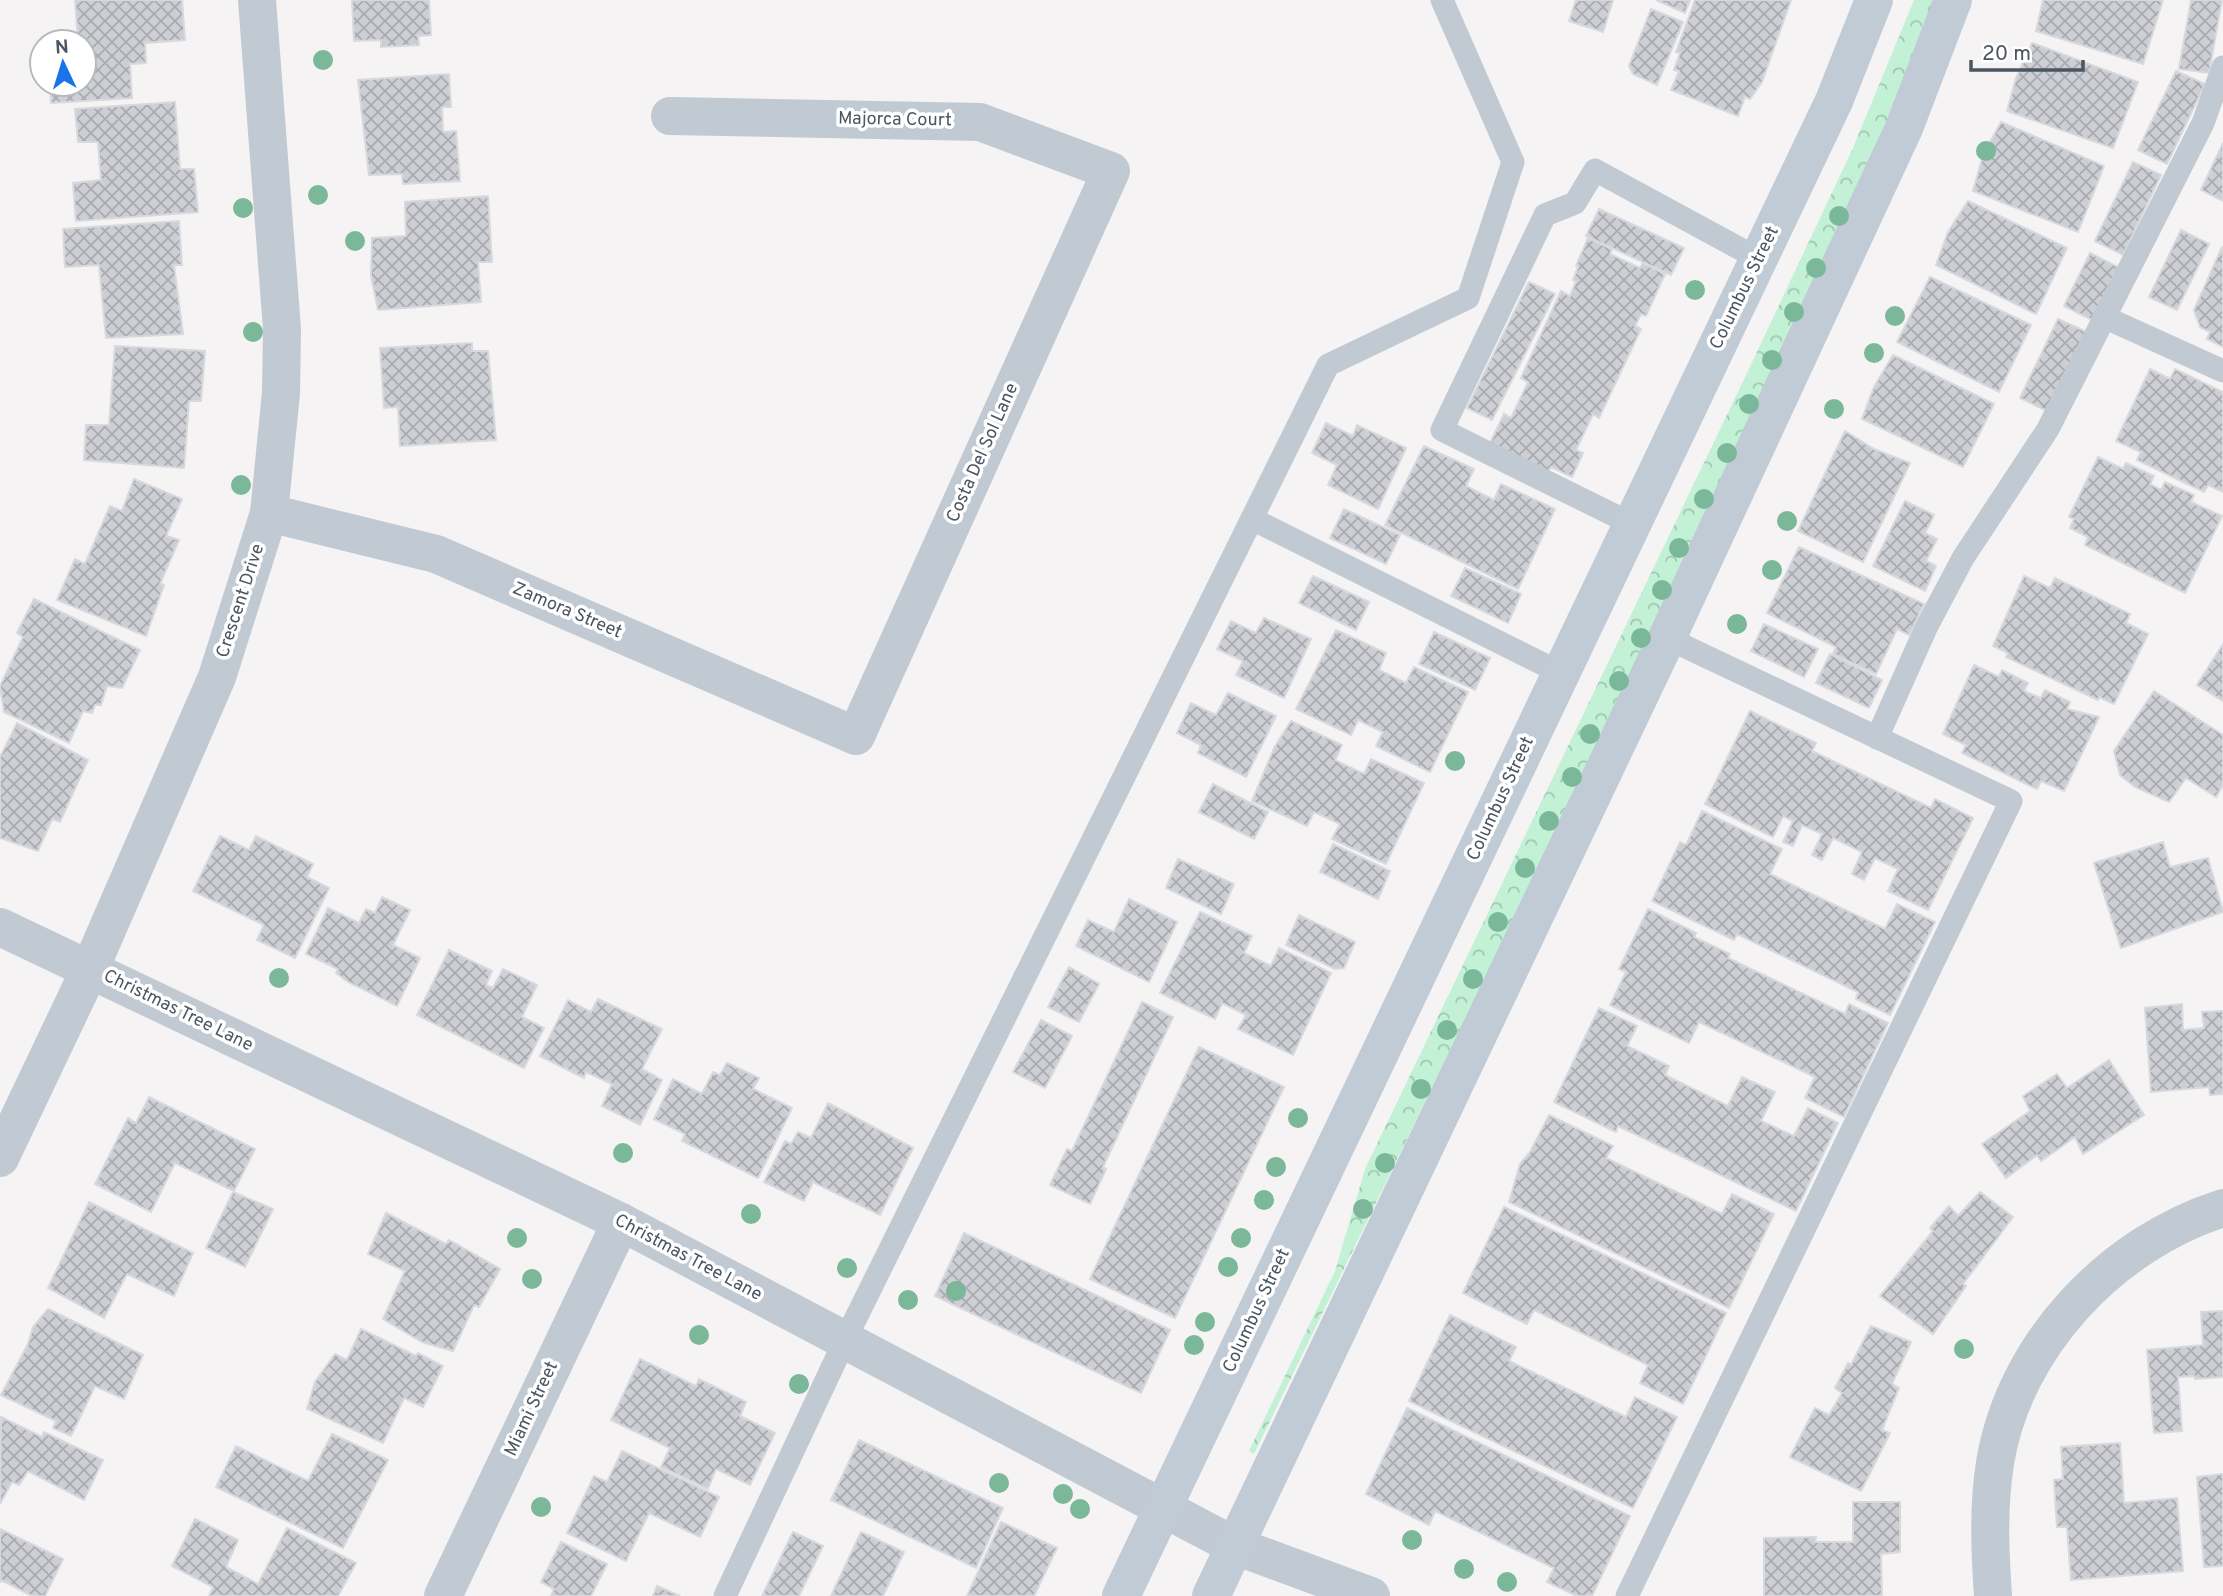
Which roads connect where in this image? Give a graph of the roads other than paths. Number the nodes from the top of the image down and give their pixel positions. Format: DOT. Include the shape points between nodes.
graph roads {
  1 [pos="257,0"];
  2 [pos="1442,0"];
  3 [pos="1874,0"];
  4 [pos="1953,0"];
  5 [pos="2223,67"];
  6 [pos="670,116"];
  7 [pos="1111,170"];
  8 [pos="1759,259"];
  9 [pos="2105,317"];
  10 [pos="2223,371"];
  11 [pos="269,513"];
  12 [pos="1252,519"];
  13 [pos="1632,524"];
  14 [pos="1667,638"];
  15 [pos="1561,673"];
  16 [pos="856,736"];
  17 [pos="1877,738"];
  18 [pos="0,927"];
  19 [pos="90,969"];
  20 [pos="0,1158"];
  21 [pos="2223,1208"];
  22 [pos="621,1222"];
  23 [pos="845,1340"];
  24 [pos="1164,1508"];
  25 [pos="1235,1546"];
  26 [pos="443,1596"];
  27 [pos="725,1596"];
  28 [pos="1121,1596"];
  29 [pos="1211,1596"];
  30 [pos="1371,1596"];
  31 [pos="1627,1596"];
  32 [pos="1993,1596"];
  1 -- 11 [label="street, Crescent Drive" via="282,329 281,393"];
  2 -- 12 [label="lane" via="1513,162 1468,298 1328,365"];
  3 -- 8 [label="main road, Columbus Street" via="1834,101"];
  4 -- 14 [label="main road" via="1904,128"];
  5 -- 9 [label="lane" via="2203,123"];
  6 -- 7 [label="street, Majorca Court" via="980,122"];
  7 -- 16 [label="street, Costa Del Sol Lane"];
  8 -- 13 [label="main road, Columbus Street"];
  8 -- 13 [label="lane" via="1595,170 1575,203 1545,215 1522,262 1442,430"];
  9 -- 10 [label="lane"];
  9 -- 17 [label="lane" via="2048,429 1963,558"];
  11 -- 16 [label="street, Zamora Street" via="436,554"];
  11 -- 19 [label="street, Crescent Drive" via="217,677"];
  12 -- 15 [label="lane"];
  12 -- 23 [label="lane"];
  13 -- 15 [label="main road, Columbus Street"];
  14 -- 17 [label="lane"];
  14 -- 25 [label="main road"];
  15 -- 24 [label="main road, Columbus Street"];
  17 -- 31 [label="lane" via="2011,802"];
  18 -- 19 [label="street, Christmas Tree Lane"];
  19 -- 20 [label="street, Crescent Drive"];
  19 -- 22 [label="street, Christmas Tree Lane"];
  21 -- 32 [label="street" via="2148,1242 2101,1277 2064,1316 2037,1355 2013,1403 1995,1460 1988,1518"];
  22 -- 23 [label="street, Christmas Tree Lane"];
  22 -- 26 [label="street, Miami Street"];
  23 -- 24 [label="street, Christmas Tree Lane"];
  23 -- 27 [label="lane"];
  24 -- 25 [label="street, Christmas Tree Lane"];
  24 -- 28 [label="main road, Columbus Street"];
  25 -- 29 [label="main road"];
  25 -- 30 [label="street, Christmas Tree Lane"];
}
